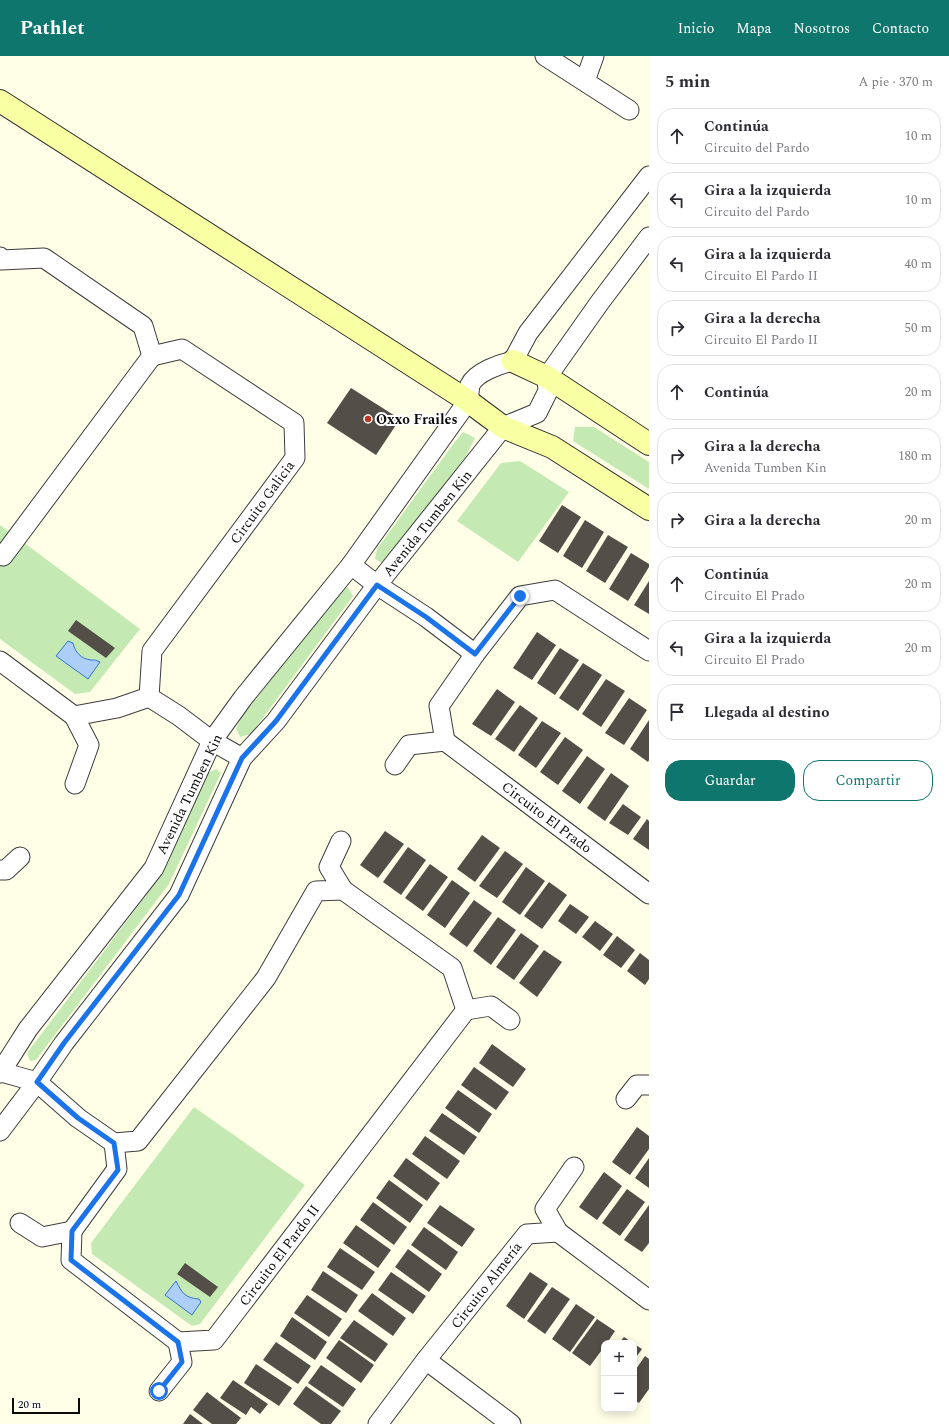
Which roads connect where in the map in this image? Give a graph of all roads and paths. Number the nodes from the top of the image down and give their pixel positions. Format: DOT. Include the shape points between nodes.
graph roads {
  1 [pos="545,56"];
  2 [pos="594,56"];
  3 [pos="585,82"];
  4 [pos="0,102"];
  5 [pos="629,110"];
  6 [pos="649,176"];
  7 [pos="649,237"];
  8 [pos="0,257"];
  9 [pos="0,261"];
  10 [pos="152,356"];
  11 [pos="513,361"];
  12 [pos="547,378"];
  13 [pos="468,401"];
  14 [pos="504,427"];
  15 [pos="649,444"];
  16 [pos="649,509"];
  17 [pos="3,556"];
  18 [pos="351,565"];
  19 [pos="377,585"];
  20 [pos="649,651"];
  21 [pos="475,654"];
  22 [pos="0,661"];
  23 [pos="149,697"];
  24 [pos="74,716"];
  25 [pos="212,741"];
  26 [pos="445,741"];
  27 [pos="242,758"];
  28 [pos="395,765"];
  29 [pos="75,784"];
  30 [pos="341,841"];
  31 [pos="20,857"];
  32 [pos="0,870"];
  33 [pos="343,890"];
  34 [pos="649,894"];
  35 [pos="466,1010"];
  36 [pos="510,1020"];
  37 [pos="0,1072"];
  38 [pos="37,1082"];
  39 [pos="649,1085"];
  40 [pos="626,1099"];
  41 [pos="0,1131"];
  42 [pos="114,1143"];
  43 [pos="574,1167"];
  44 [pos="20,1223"];
  45 [pos="72,1231"];
  46 [pos="558,1232"];
  47 [pos="649,1300"];
  48 [pos="178,1342"];
  49 [pos="426,1360"];
  50 [pos="159,1391"];
  51 [pos="378,1424"];
  52 [pos="512,1424"];
  1 -- 3 [label="street"];
  2 -- 3 [label="street"];
  3 -- 5 [label="street"];
  4 -- 13 [label="main road"];
  6 -- 11 [label="street" via="528,333"];
  7 -- 12 [label="street"];
  8 -- 9 [label="street"];
  9 -- 10 [label="street" via="44,258 143,326"];
  10 -- 17 [label="street"];
  10 -- 23 [label="street, Circuito Galicia" via="182,349 294,423 295,458 152,651"];
  11 -- 12 [label="main road"];
  11 -- 13 [label="street" via="499,364 482,373 470,385"];
  12 -- 14 [label="street" via="548,391 537,412"];
  12 -- 15 [label="main road"];
  13 -- 14 [label="main road"];
  13 -- 18 [label="street, Avenida Tumben Kin"];
  14 -- 16 [label="main road" via="552,447"];
  14 -- 19 [label="street, Avenida Tumben Kin"];
  18 -- 19 [label="street"];
  18 -- 25 [label="street, Avenida Tumben Kin" via="243,698"];
  19 -- 21 [label="street" via="426,617"];
  19 -- 27 [label="street, Avenida Tumben Kin" via="276,721"];
  20 -- 21 [label="street" via="555,590 520,596"];
  21 -- 26 [label="street" via="439,706"];
  22 -- 24 [label="street"];
  23 -- 24 [label="street" via="118,708"];
  23 -- 25 [label="street"];
  24 -- 29 [label="street" via="90,745"];
  25 -- 27 [label="street"];
  25 -- 37 [label="street, Avenida Tumben Kin" via="154,868 28,1029"];
  26 -- 28 [label="street" via="409,745"];
  26 -- 34 [label="street, Circuito El Prado"];
  27 -- 38 [label="street, Avenida Tumben Kin" via="179,895 64,1043"];
  30 -- 33 [label="street" via="329,867"];
  31 -- 32 [label="street" via="6,870"];
  33 -- 35 [label="street" via="452,968"];
  33 -- 42 [label="street" via="316,891 266,978 138,1141"];
  35 -- 36 [label="street" via="491,1006"];
  35 -- 48 [label="street, Circuito El Pardo II" via="214,1340"];
  37 -- 38 [label="street"];
  38 -- 41 [label="street, Avenida Tumben Kin"];
  38 -- 42 [label="street" via="78,1118"];
  39 -- 40 [label="street" via="637,1085"];
  42 -- 45 [label="street" via="118,1170"];
  43 -- 46 [label="street" via="545,1209"];
  44 -- 45 [label="street" via="42,1237"];
  45 -- 48 [label="street" via="71,1260"];
  46 -- 47 [label="street"];
  46 -- 49 [label="street, Circuito Almería" via="527,1234"];
  48 -- 50 [label="street" via="182,1362"];
  49 -- 51 [label="street, Circuito Almería"];
  49 -- 52 [label="street"];
}
